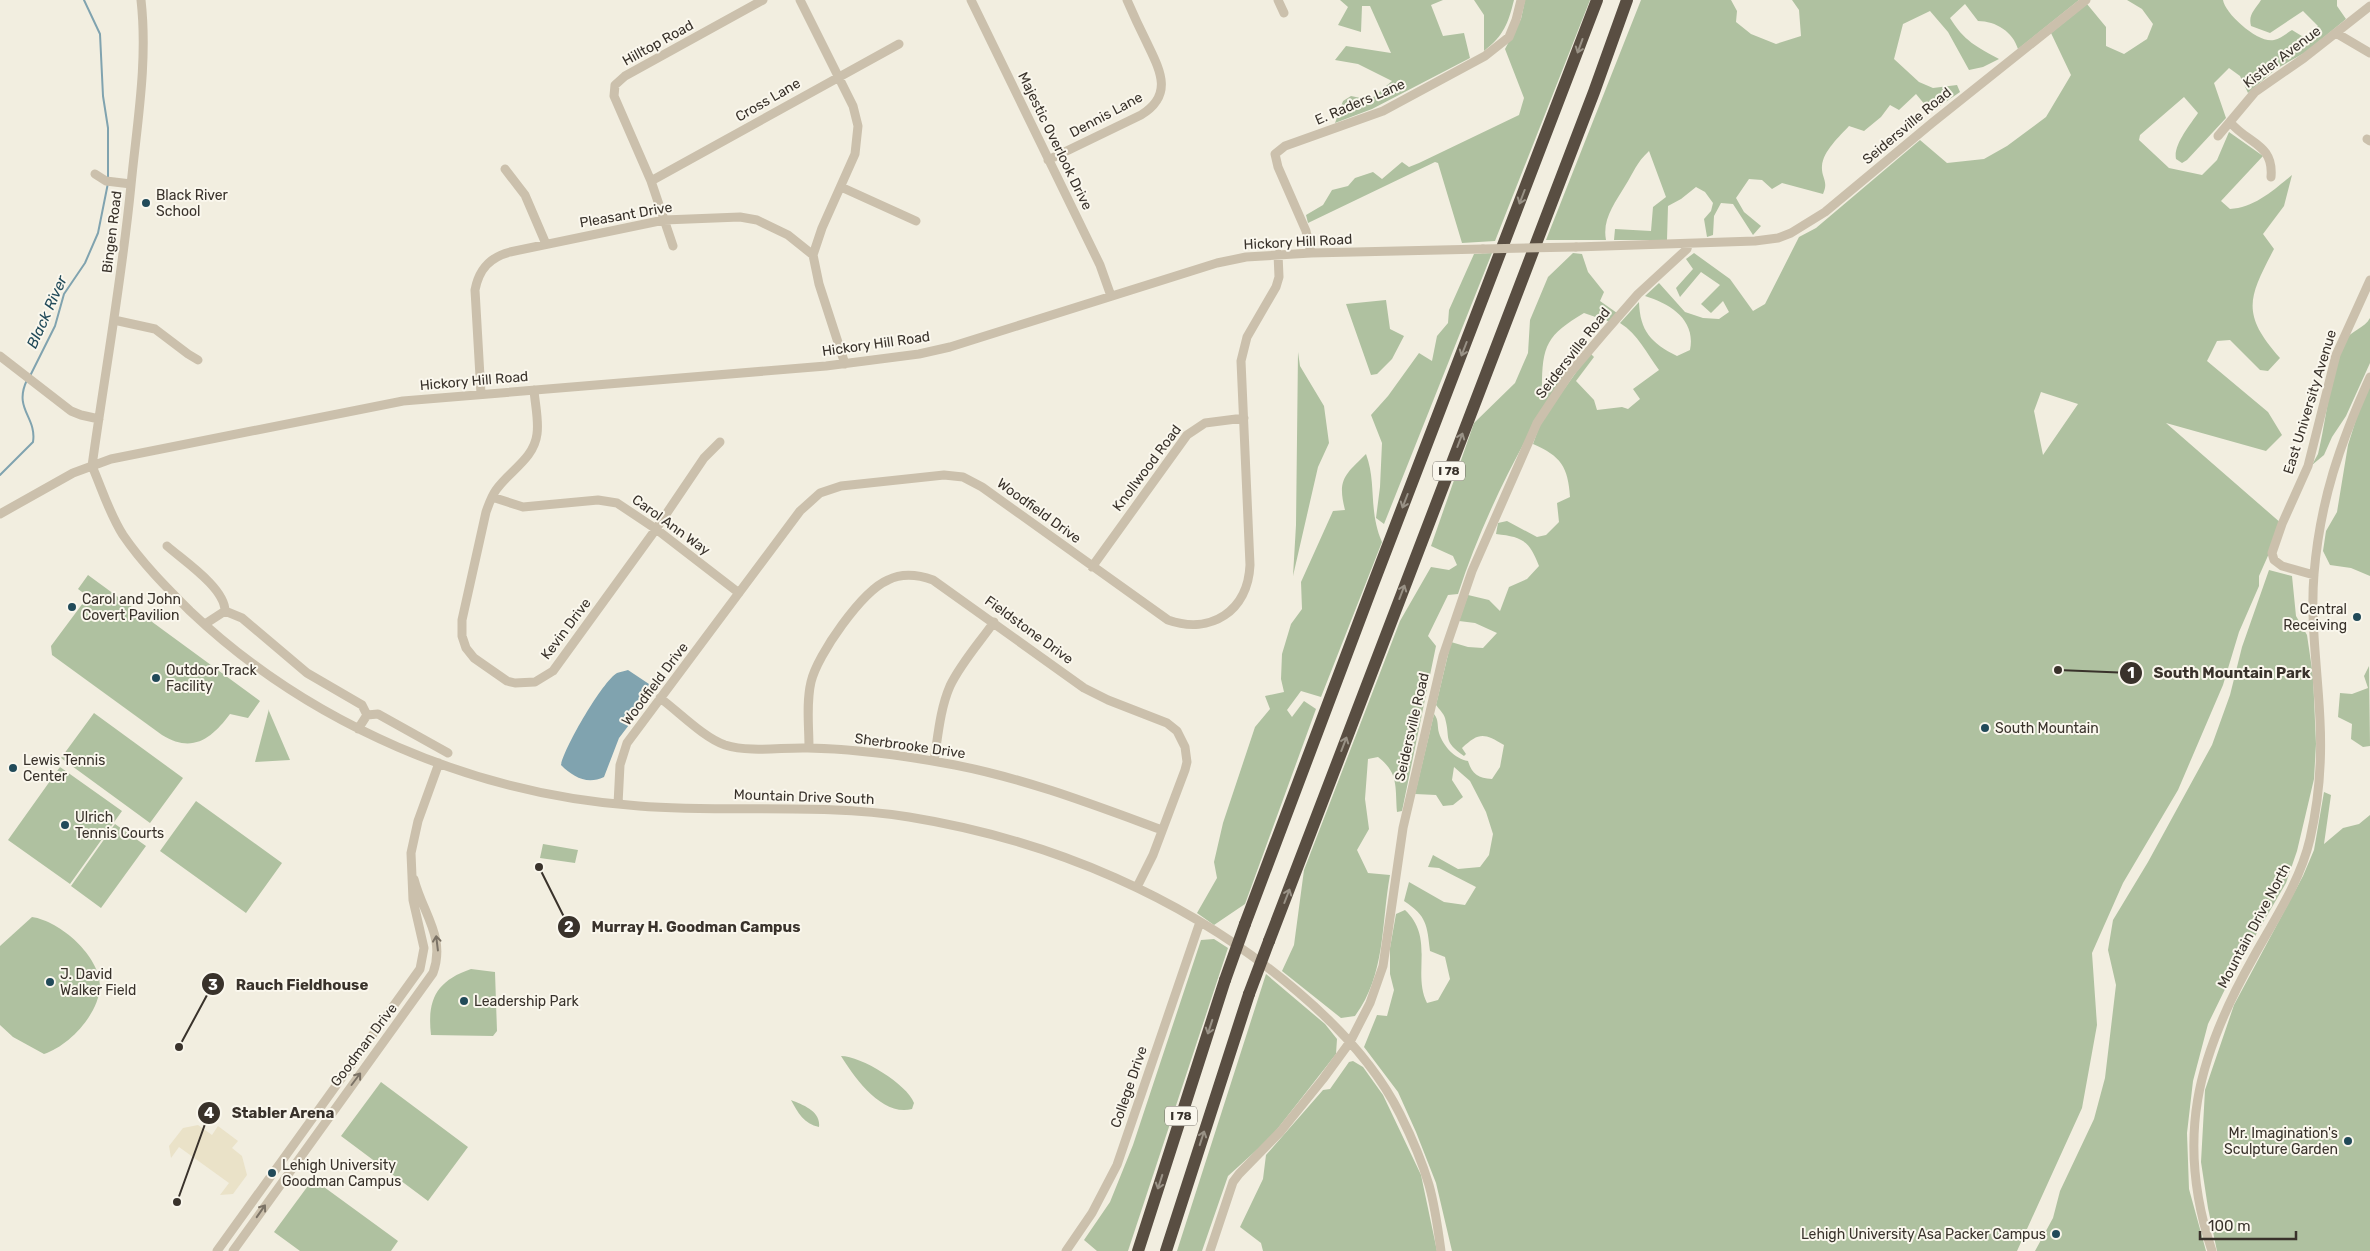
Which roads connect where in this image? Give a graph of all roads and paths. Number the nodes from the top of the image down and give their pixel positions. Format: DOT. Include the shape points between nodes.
graph roads {
  1 [pos="141,0"];
  2 [pos="763,0"];
  3 [pos="800,0"];
  4 [pos="971,0"];
  5 [pos="1127,0"];
  6 [pos="1278,0"];
  7 [pos="1521,0"];
  8 [pos="1597,0"];
  9 [pos="1627,0"];
  10 [pos="2086,0"];
  11 [pos="2370,6"];
  12 [pos="1284,14"];
  13 [pos="2336,33"];
  14 [pos="899,44"];
  15 [pos="2370,53"];
  16 [pos="838,76"];
  17 [pos="2230,122"];
  18 [pos="2218,136"];
  19 [pos="1048,160"];
  20 [pos="505,169"];
  21 [pos="95,174"];
  22 [pos="2271,177"];
  23 [pos="651,181"];
  24 [pos="131,184"];
  25 [pos="841,187"];
  26 [pos="664,220"];
  27 [pos="916,222"];
  28 [pos="546,244"];
  29 [pos="1688,245"];
  30 [pos="673,246"];
  31 [pos="1312,252"];
  32 [pos="1278,254"];
  33 [pos="813,255"];
  34 [pos="2370,280"];
  35 [pos="1111,296"];
  36 [pos="114,320"];
  37 [pos="0,356"];
  38 [pos="198,360"];
  39 [pos="845,364"];
  40 [pos="2370,377"];
  41 [pos="534,390"];
  42 [pos="481,394"];
  43 [pos="1244,418"];
  44 [pos="99,419"];
  45 [pos="720,442"];
  46 [pos="92,466"];
  47 [pos="492,497"];
  48 [pos="0,514"];
  49 [pos="656,530"];
  50 [pos="167,546"];
  51 [pos="1092,567"];
  52 [pos="2314,575"];
  53 [pos="739,593"];
  54 [pos="225,611"];
  55 [pos="994,622"];
  56 [pos="205,624"];
  57 [pos="660,698"];
  58 [pos="367,714"];
  59 [pos="358,729"];
  60 [pos="809,748"];
  61 [pos="448,753"];
  62 [pos="934,761"];
  63 [pos="439,763"];
  64 [pos="618,804"];
  65 [pos="1162,830"];
  66 [pos="411,864"];
  67 [pos="1137,887"];
  68 [pos="1200,922"];
  69 [pos="1350,1042"];
  70 [pos="217,1251"];
  71 [pos="233,1251"];
  72 [pos="1066,1251"];
  73 [pos="1138,1251"];
  74 [pos="1166,1251"];
  75 [pos="1210,1251"];
  76 [pos="1441,1251"];
  77 [pos="2212,1251"];
  1 -- 24 [label="street, Bingen Road" via="143,67"];
  2 -- 23 [label="street, Hilltop Road" via="625,76 615,85 614,96"];
  3 -- 16 [label="street"];
  4 -- 19 [label="street, Majestic Overlook Drive"];
  5 -- 19 [label="street, Dennis Lane" via="1160,69 1162,85 1158,98 1141,115"];
  6 -- 12 [label="street"];
  7 -- 31 [label="street, E. Raders Lane" via="1509,37 1486,56 1383,111 1285,146 1275,154"];
  8 -- 73 [label="highway, I 78, one-way, bridge" via="1225,980"];
  74 -- 9 [label="highway, I 78, one-way, bridge" via="1249,994"];
  10 -- 29 [label="street, Seidersville Road" via="1802,228 1769,240"];
  11 -- 13 [label="street, Kistler Avenue"];
  13 -- 15 [label="street"];
  13 -- 17 [label="street, Kistler Avenue" via="2254,92"];
  14 -- 16 [label="street, Cross Lane"];
  16 -- 23 [label="street, Cross Lane"];
  16 -- 25 [label="street" via="853,106 859,132 855,154"];
  17 -- 18 [label="street, Kistler Avenue"];
  17 -- 22 [label="street" via="2268,154"];
  19 -- 35 [label="street, Majestic Overlook Drive"];
  20 -- 28 [label="street" via="525,195"];
  21 -- 24 [label="street" via="108,182"];
  23 -- 26 [label="street, Hilltop Road"];
  24 -- 36 [label="street, Bingen Road"];
  25 -- 27 [label="street"];
  25 -- 33 [label="street"];
  26 -- 28 [label="street, Pleasant Drive"];
  26 -- 30 [label="street, Hilltop Road"];
  26 -- 33 [label="street, Pleasant Drive" via="748,218 788,235"];
  28 -- 42 [label="street, Pleasant Drive" via="495,257 479,276 475,290"];
  29 -- 31 [label="street, Hickory Hill Road, bridge"];
  29 -- 69 [label="street, Seidersville Road" via="1638,294 1570,374 1537,423 1511,478 1472,571 1443,656 1403,828 1383,966 1370,1003"];
  31 -- 32 [label="street, Hickory Hill Road"];
  32 -- 35 [label="street, Hickory Hill Road" via="1217,263"];
  32 -- 43 [label="street, Woodfield Drive" via="1276,287 1247,337 1241,361"];
  33 -- 39 [label="street"];
  34 -- 52 [label="street, East University Avenue" via="2336,355 2308,466 2272,553 2274,560 2282,566"];
  35 -- 39 [label="street, Hickory Hill Road" via="934,351"];
  36 -- 38 [label="street" via="155,329"];
  36 -- 44 [label="street, Bingen Road"];
  37 -- 44 [label="street" via="75,413"];
  39 -- 41 [label="street, Hickory Hill Road"];
  40 -- 52 [label="street, Mountain Drive North" via="2340,446 2330,479"];
  41 -- 42 [label="street, Hickory Hill Road"];
  41 -- 47 [label="street, Kevin Drive" via="538,425 535,443"];
  42 -- 46 [label="street, Hickory Hill Road" via="403,401 134,454"];
  43 -- 51 [label="street, Knollwood Road" via="1205,423 1187,435"];
  43 -- 51 [label="street, Woodfield Drive" via="1250,575 1244,592 1231,610 1206,623 1176,623"];
  44 -- 46 [label="street, Bingen Road"];
  45 -- 49 [label="street, Kevin Drive" via="704,458"];
  46 -- 48 [label="street, Hickory Hill Road" via="73,473"];
  46 -- 56 [label="street, Mountain Drive South" via="106,502 143,562"];
  47 -- 49 [label="street, Carol Ann Way" via="522,507 609,501 626,508"];
  47 -- 49 [label="street, Kevin Drive" via="461,627 466,648 474,658 501,679 515,683 535,682 553,671"];
  49 -- 53 [label="street, Carol Ann Way"];
  50 -- 54 [label="street" via="220,592"];
  51 -- 53 [label="street, Woodfield Drive" via="973,481 935,476 840,486 820,493 800,512"];
  52 -- 77 [label="street, Mountain Drive North" via="2321,759 2310,841 2292,887 2227,1004 2205,1066 2198,1097 2194,1125 2194,1177"];
  53 -- 57 [label="street, Woodfield Drive"];
  54 -- 56 [label="street"];
  54 -- 58 [label="street" via="242,618 307,672 357,700"];
  55 -- 60 [label="street, Fieldstone Drive" via="941,584 924,577 899,576 876,587 863,599 815,670 809,691"];
  55 -- 62 [label="street" via="950,687"];
  55 -- 65 [label="street, Fieldstone Drive" via="1095,694 1161,720 1177,731 1185,747 1187,762"];
  56 -- 59 [label="street, Mountain Drive South" via="267,673"];
  57 -- 60 [label="street, Sherbrooke Drive" via="723,744 748,748"];
  57 -- 64 [label="street, Woodfield Drive" via="627,743"];
  58 -- 59 [label="street"];
  58 -- 61 [label="street" via="378,714"];
  59 -- 63 [label="street, Mountain Drive South"];
  60 -- 62 [label="street, Sherbrooke Drive"];
  62 -- 65 [label="street, Sherbrooke Drive" via="1022,781"];
  63 -- 64 [label="street, Mountain Drive South" via="531,790"];
  63 -- 66 [label="street, Goodman Drive" via="418,822"];
  64 -- 67 [label="street, Mountain Drive South" via="676,808 829,809 910,817 972,829 1040,848"];
  65 -- 67 [label="street, Fieldstone Drive"];
  66 -- 70 [label="street, Goodman Drive" via="412,900 424,948 420,969"];
  71 -- 66 [label="street, Goodman Drive, one-way" via="433,974 438,954 437,940 416,887"];
  67 -- 68 [label="street, Mountain Drive South"];
  68 -- 69 [label="street, Mountain Drive South" via="1282,979"];
  68 -- 72 [label="street, College Drive" via="1117,1165 1092,1213"];
  69 -- 75 [label="street, Seidersville Road" via="1292,1119 1236,1178"];
  69 -- 76 [label="street, Mountain Drive South" via="1400,1114 1428,1181"];
}
